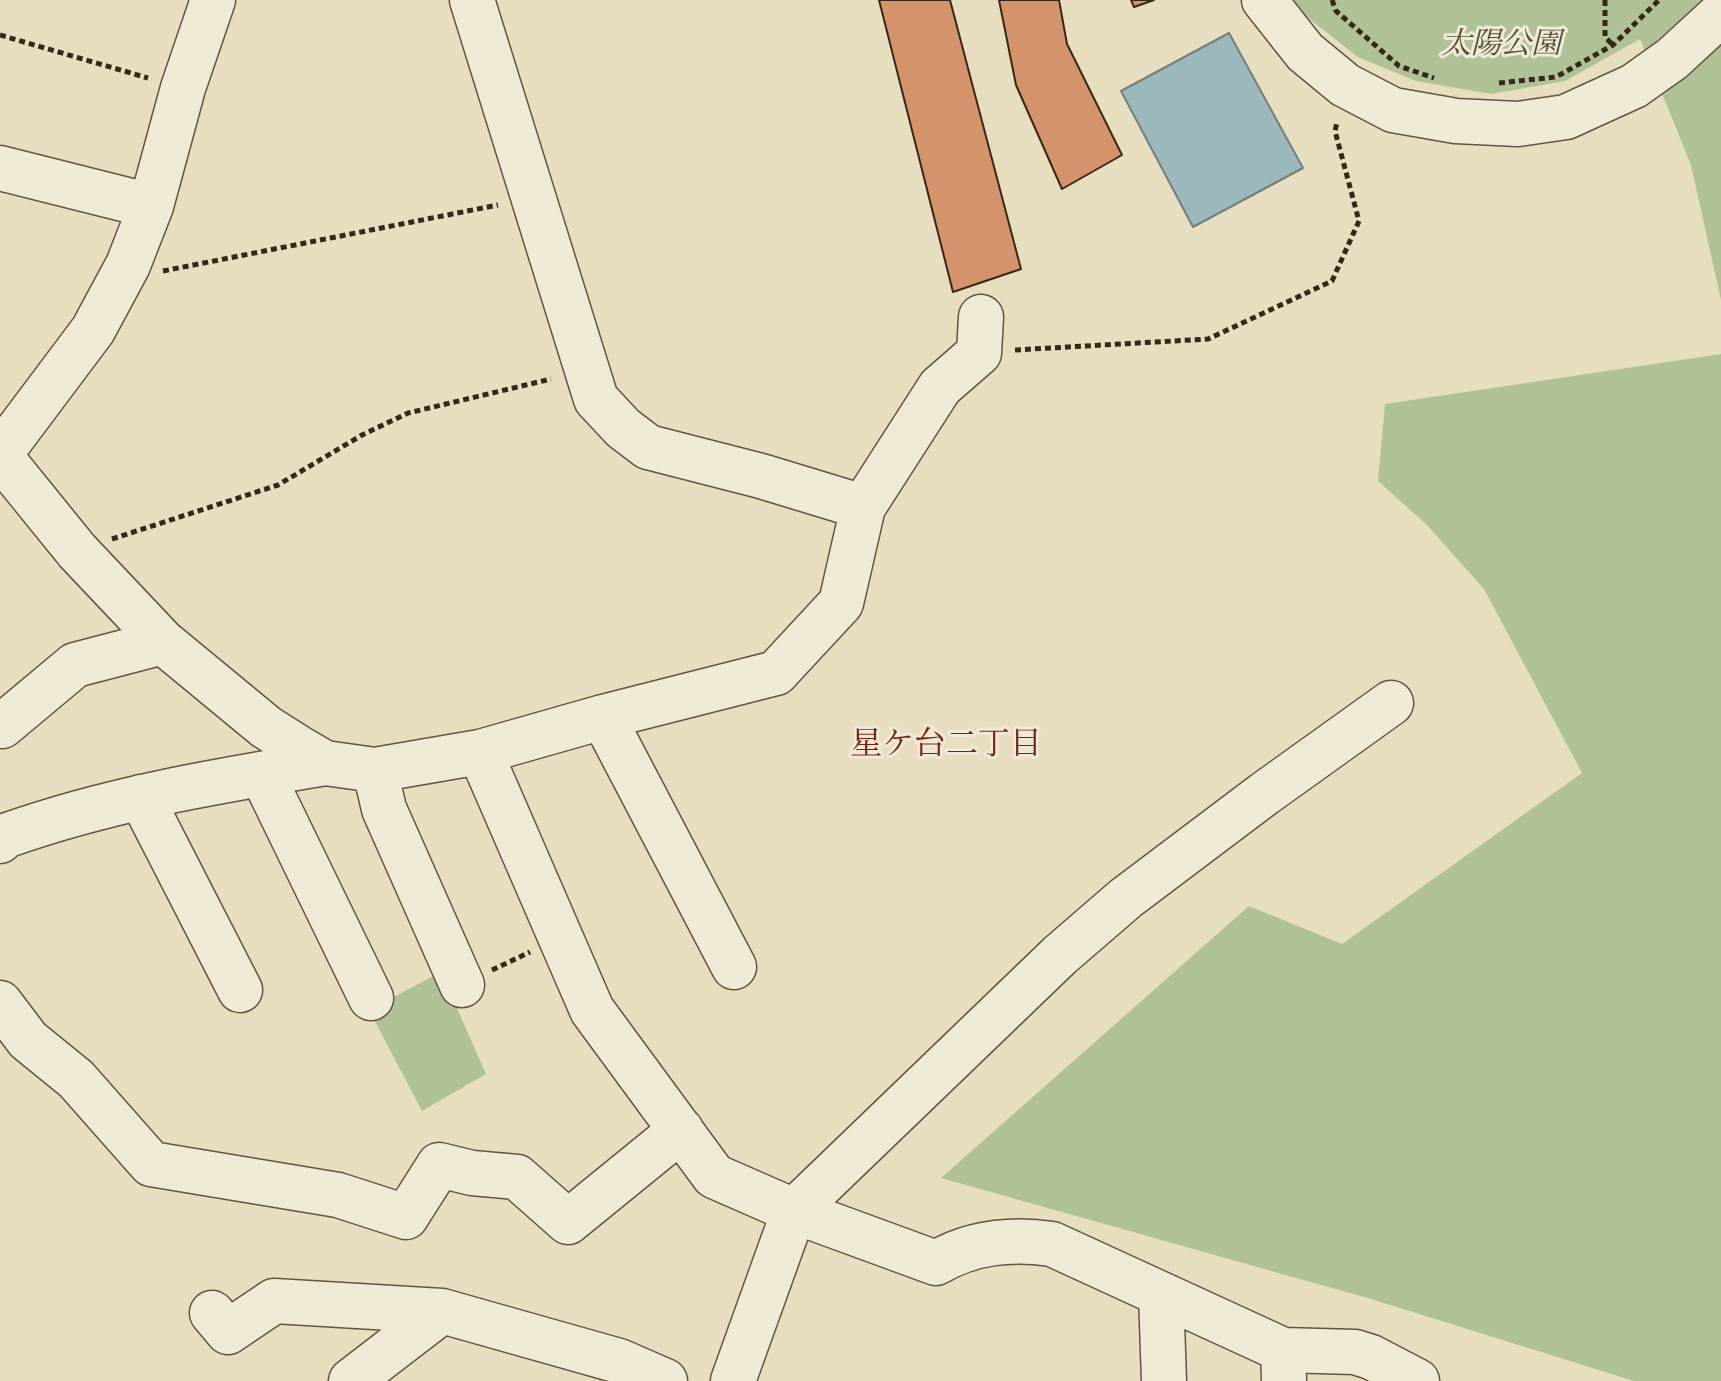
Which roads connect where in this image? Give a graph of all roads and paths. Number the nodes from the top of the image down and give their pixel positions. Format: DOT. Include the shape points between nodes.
graph roads {
  1 [pos="213,0"];
  2 [pos="472,0"];
  3 [pos="1264,0"];
  4 [pos="1332,0"];
  5 [pos="1605,0"];
  6 [pos="1659,0"];
  7 [pos="1721,14"];
  8 [pos="0,35"];
  9 [pos="1613,45"];
  10 [pos="1439,79"];
  11 [pos="1492,83"];
  12 [pos="1345,85"];
  13 [pos="183,88"];
  14 [pos="0,168"];
  15 [pos="535,198"];
  16 [pos="151,206"];
  17 [pos="128,265"];
  18 [pos="980,335"];
  19 [pos="586,370"];
  20 [pos="0,455"];
  21 [pos="863,507"];
  22 [pos="77,551"];
  23 [pos="163,642"];
  24 [pos="1391,703"];
  25 [pos="603,717"];
  26 [pos="0,726"];
  27 [pos="480,752"];
  28 [pos="325,763"];
  29 [pos="375,770"];
  30 [pos="262,774"];
  31 [pos="141,797"];
  32 [pos="0,841"];
  33 [pos="561,937"];
  34 [pos="734,967"];
  35 [pos="462,985"];
  36 [pos="240,990"];
  37 [pos="371,998"];
  38 [pos="0,1003"];
  39 [pos="681,1130"];
  40 [pos="794,1211"];
  41 [pos="1161,1294"];
  42 [pos="442,1311"];
  43 [pos="212,1313"];
  44 [pos="1283,1366"];
  45 [pos="351,1381"];
  46 [pos="665,1381"];
  47 [pos="733,1381"];
  48 [pos="1164,1381"];
  49 [pos="1417,1381"];
  1 -- 13 [label="street"];
  2 -- 15 [label="street"];
  3 -- 12 [label="street" via="1305,52"];
  4 -- 10 [label="path" via="1336,11 1399,66"];
  5 -- 9 [label="path" via="1605,37"];
  6 -- 9 [label="path"];
  7 -- 12 [label="street" via="1634,86 1566,117 1518,124 1456,121 1393,110"];
  8 -- 13 [label="path"];
  9 -- 11 [label="path" via="1556,77"];
  12 -- 18 [label="path" via="1335,131 1359,221 1332,281 1208,339"];
  13 -- 16 [label="street"];
  14 -- 16 [label="street"];
  15 -- 17 [label="path" via="146,275"];
  15 -- 19 [label="street"];
  16 -- 17 [label="street"];
  17 -- 20 [label="street" via="93,330"];
  18 -- 21 [label="street"];
  19 -- 21 [label="street" via="596,399 648,447"];
  19 -- 22 [label="path" via="408,413 278,485"];
  20 -- 22 [label="street"];
  21 -- 25 [label="street" via="841,603 776,673"];
  22 -- 23 [label="street"];
  23 -- 26 [label="street" via="75,665"];
  23 -- 28 [label="street" via="266,727"];
  24 -- 40 [label="street" via="1104,917"];
  25 -- 27 [label="street"];
  25 -- 34 [label="street"];
  27 -- 29 [label="street"];
  27 -- 33 [label="street"];
  28 -- 29 [label="street"];
  28 -- 30 [label="street"];
  29 -- 35 [label="street" via="384,809"];
  30 -- 31 [label="street"];
  30 -- 37 [label="street"];
  31 -- 32 [label="street" via="49,821"];
  31 -- 36 [label="street"];
  33 -- 35 [label="path"];
  33 -- 39 [label="street" via="592,1010"];
  38 -- 39 [label="street" via="28,1040 76,1079 151,1164 338,1195 406,1217 439,1165 517,1177 568,1222"];
  39 -- 40 [label="street" via="714,1176"];
  40 -- 41 [label="street" via="936,1263 960,1249 1021,1240 1052,1244"];
  40 -- 47 [label="street"];
  41 -- 44 [label="street"];
  41 -- 48 [label="street"];
  42 -- 43 [label="street" via="274,1301 228,1332"];
  42 -- 45 [label="street"];
  42 -- 46 [label="street" via="619,1361"];
  44 -- 49 [label="street" via="1355,1352"];
}
